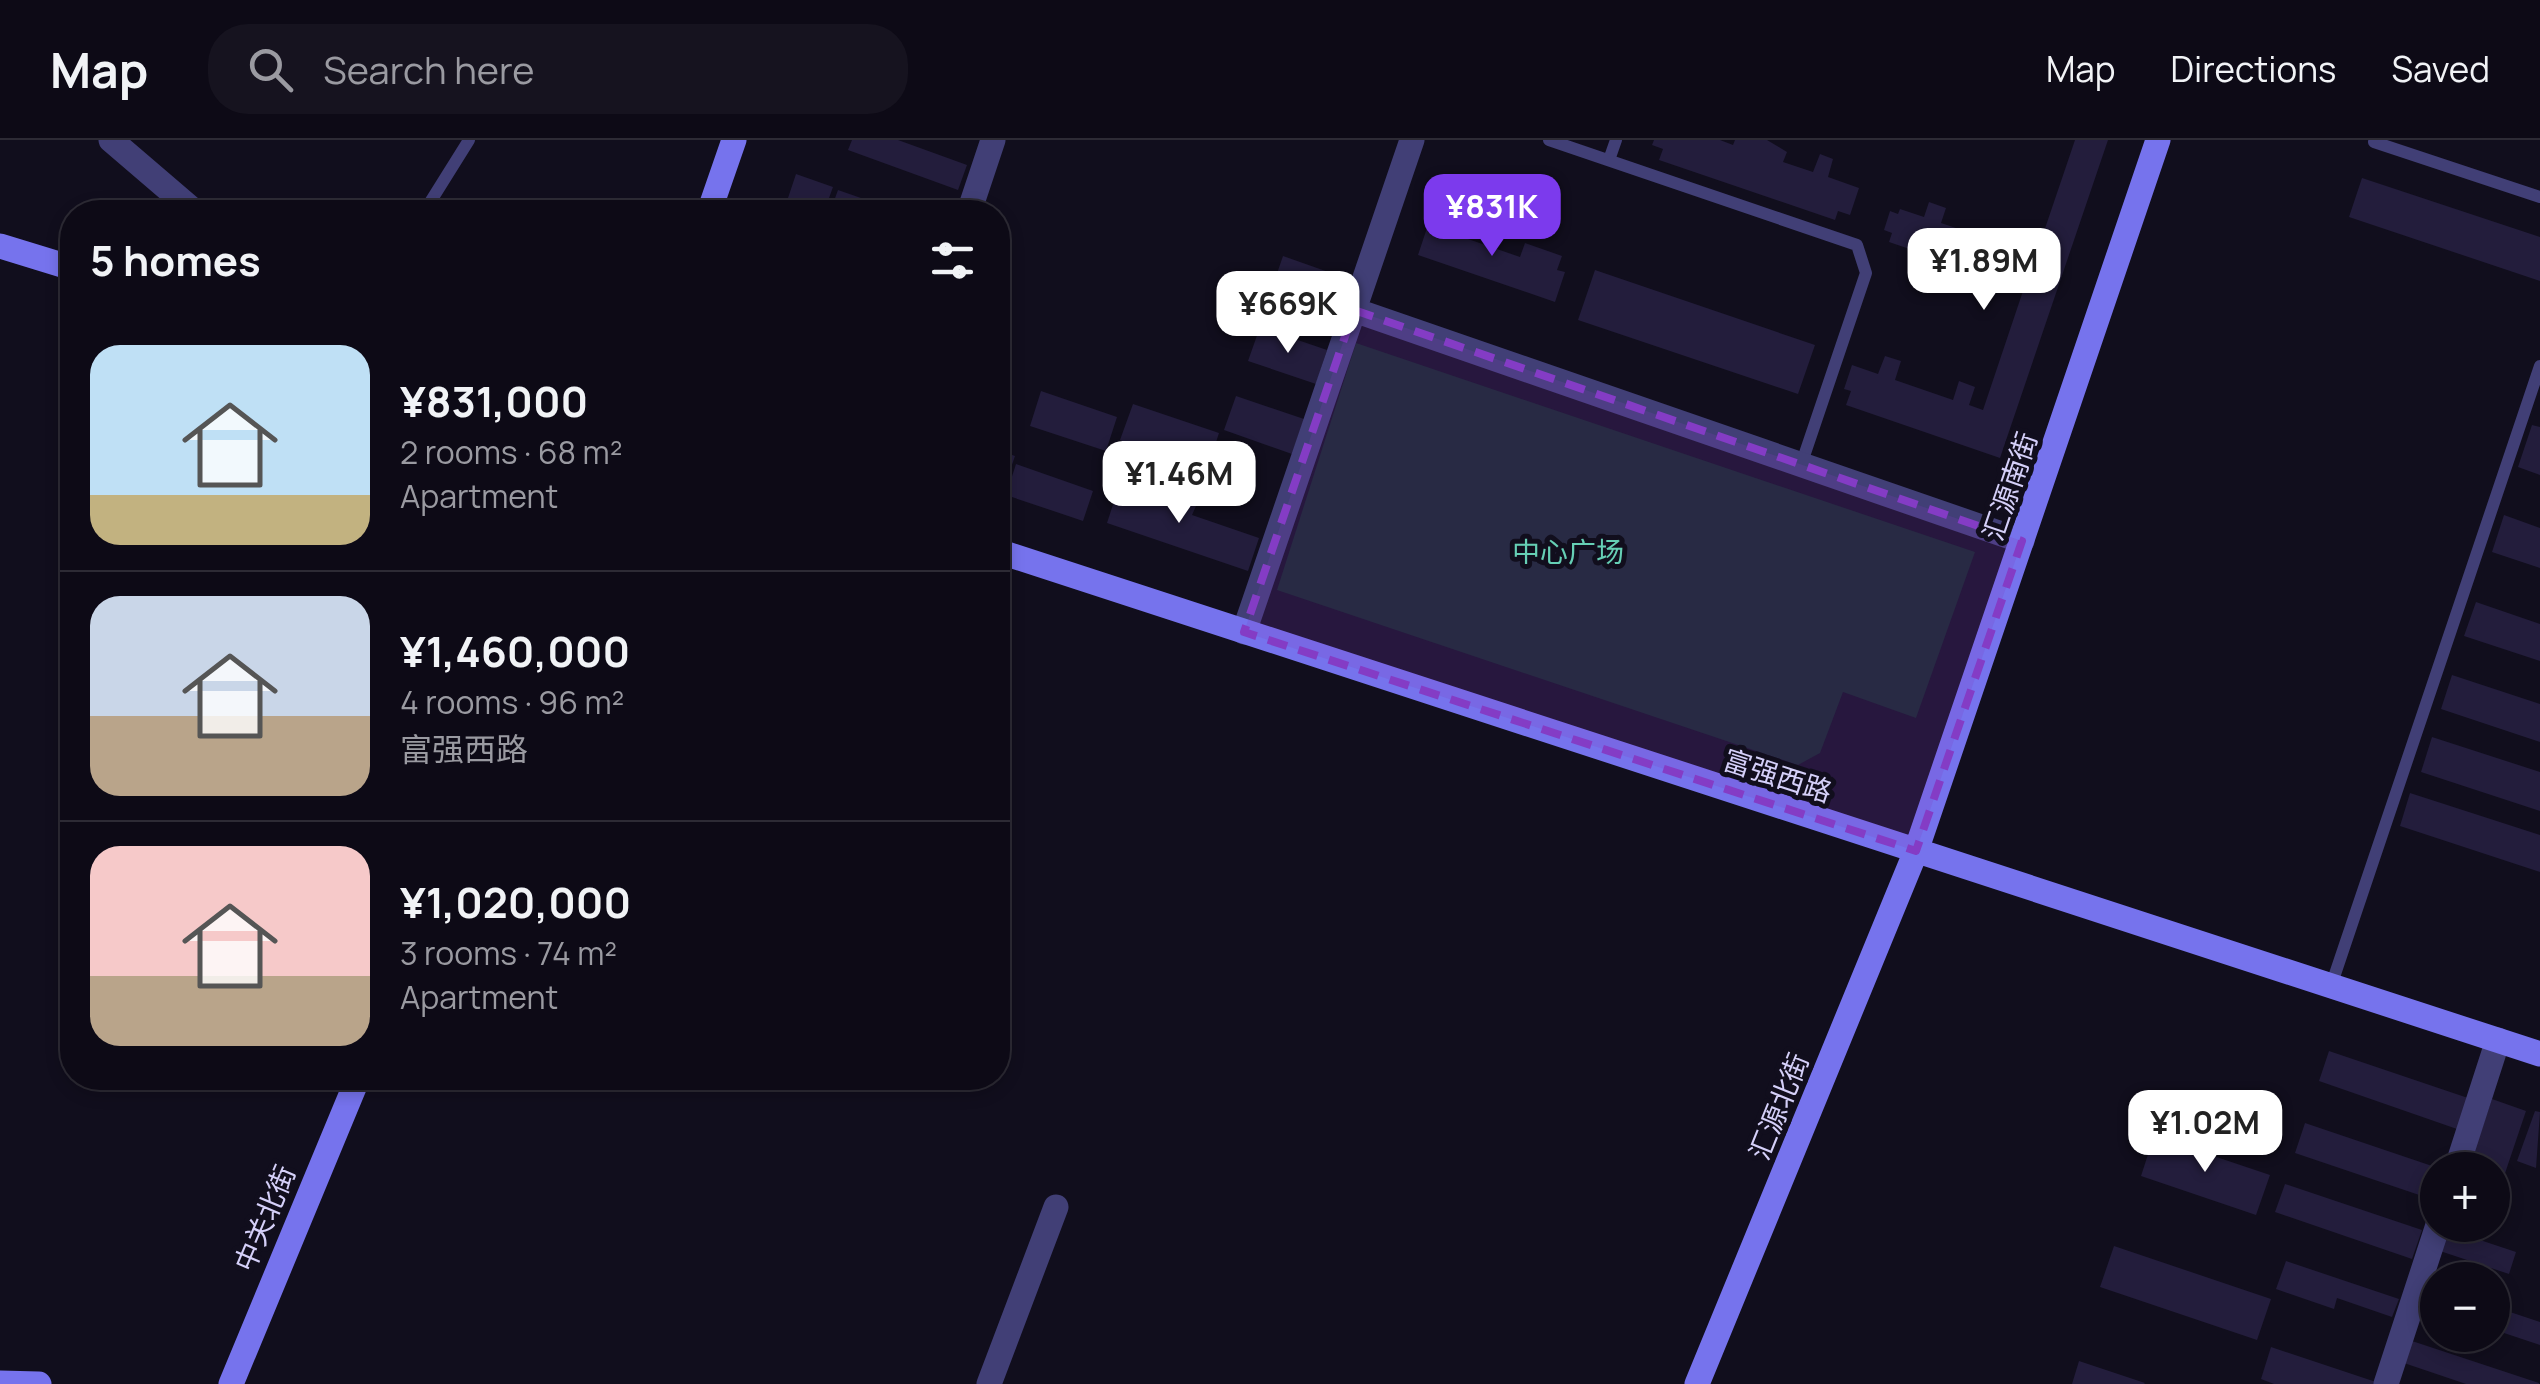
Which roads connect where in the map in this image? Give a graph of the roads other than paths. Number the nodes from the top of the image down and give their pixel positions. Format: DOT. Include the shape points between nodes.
graph roads {
  1 [pos="111,140"];
  2 [pos="468,140"];
  3 [pos="734,140"];
  4 [pos="993,140"];
  5 [pos="1412,140"];
  6 [pos="1549,140"];
  7 [pos="1616,140"];
  8 [pos="2158,140"];
  9 [pos="2374,142"];
  10 [pos="1609,160"];
  11 [pos="2540,197"];
  12 [pos="181,200"];
  13 [pos="431,200"];
  14 [pos="714,200"];
  15 [pos="973,200"];
  16 [pos="0,246"];
  17 [pos="60,264"];
  18 [pos="1354,310"];
  19 [pos="2540,366"];
  20 [pos="1801,464"];
  21 [pos="2022,540"];
  22 [pos="1010,556"];
  23 [pos="1244,632"];
  24 [pos="1916,851"];
  25 [pos="2331,986"];
  26 [pos="2498,1040"];
  27 [pos="2540,1054"];
  28 [pos="353,1090"];
  29 [pos="2462,1152"];
  30 [pos="1056,1207"];
  31 [pos="2432,1242"];
  32 [pos="0,1382"];
  33 [pos="39,1384"];
  34 [pos="230,1384"];
  35 [pos="988,1384"];
  36 [pos="1697,1384"];
  37 [pos="2386,1384"];
  1 -- 12 [label="street"];
  2 -- 13 [label="lane"];
  3 -- 14 [label="street"];
  4 -- 15 [label="street"];
  5 -- 18 [label="street"];
  6 -- 10 [label="lane"];
  7 -- 10 [label="lane"];
  8 -- 21 [label="street, 汇源南街"];
  9 -- 11 [label="lane"];
  10 -- 20 [label="lane" via="1858,245 1866,273"];
  16 -- 17 [label="street"];
  18 -- 20 [label="street"];
  18 -- 23 [label="street"];
  19 -- 25 [label="lane"];
  20 -- 21 [label="street"];
  21 -- 24 [label="street, 汇源南街"];
  22 -- 23 [label="street, 富强西路"];
  23 -- 24 [label="street, 富强西路"];
  24 -- 25 [label="street, 富强西路"];
  24 -- 36 [label="street, 汇源北街"];
  25 -- 26 [label="street, 富强西路"];
  26 -- 27 [label="street, 富强西路"];
  26 -- 29 [label="street"];
  28 -- 34 [label="street, 中关北街"];
  30 -- 35 [label="street"];
  31 -- 37 [label="street"];
  32 -- 33 [label="street"];
}
